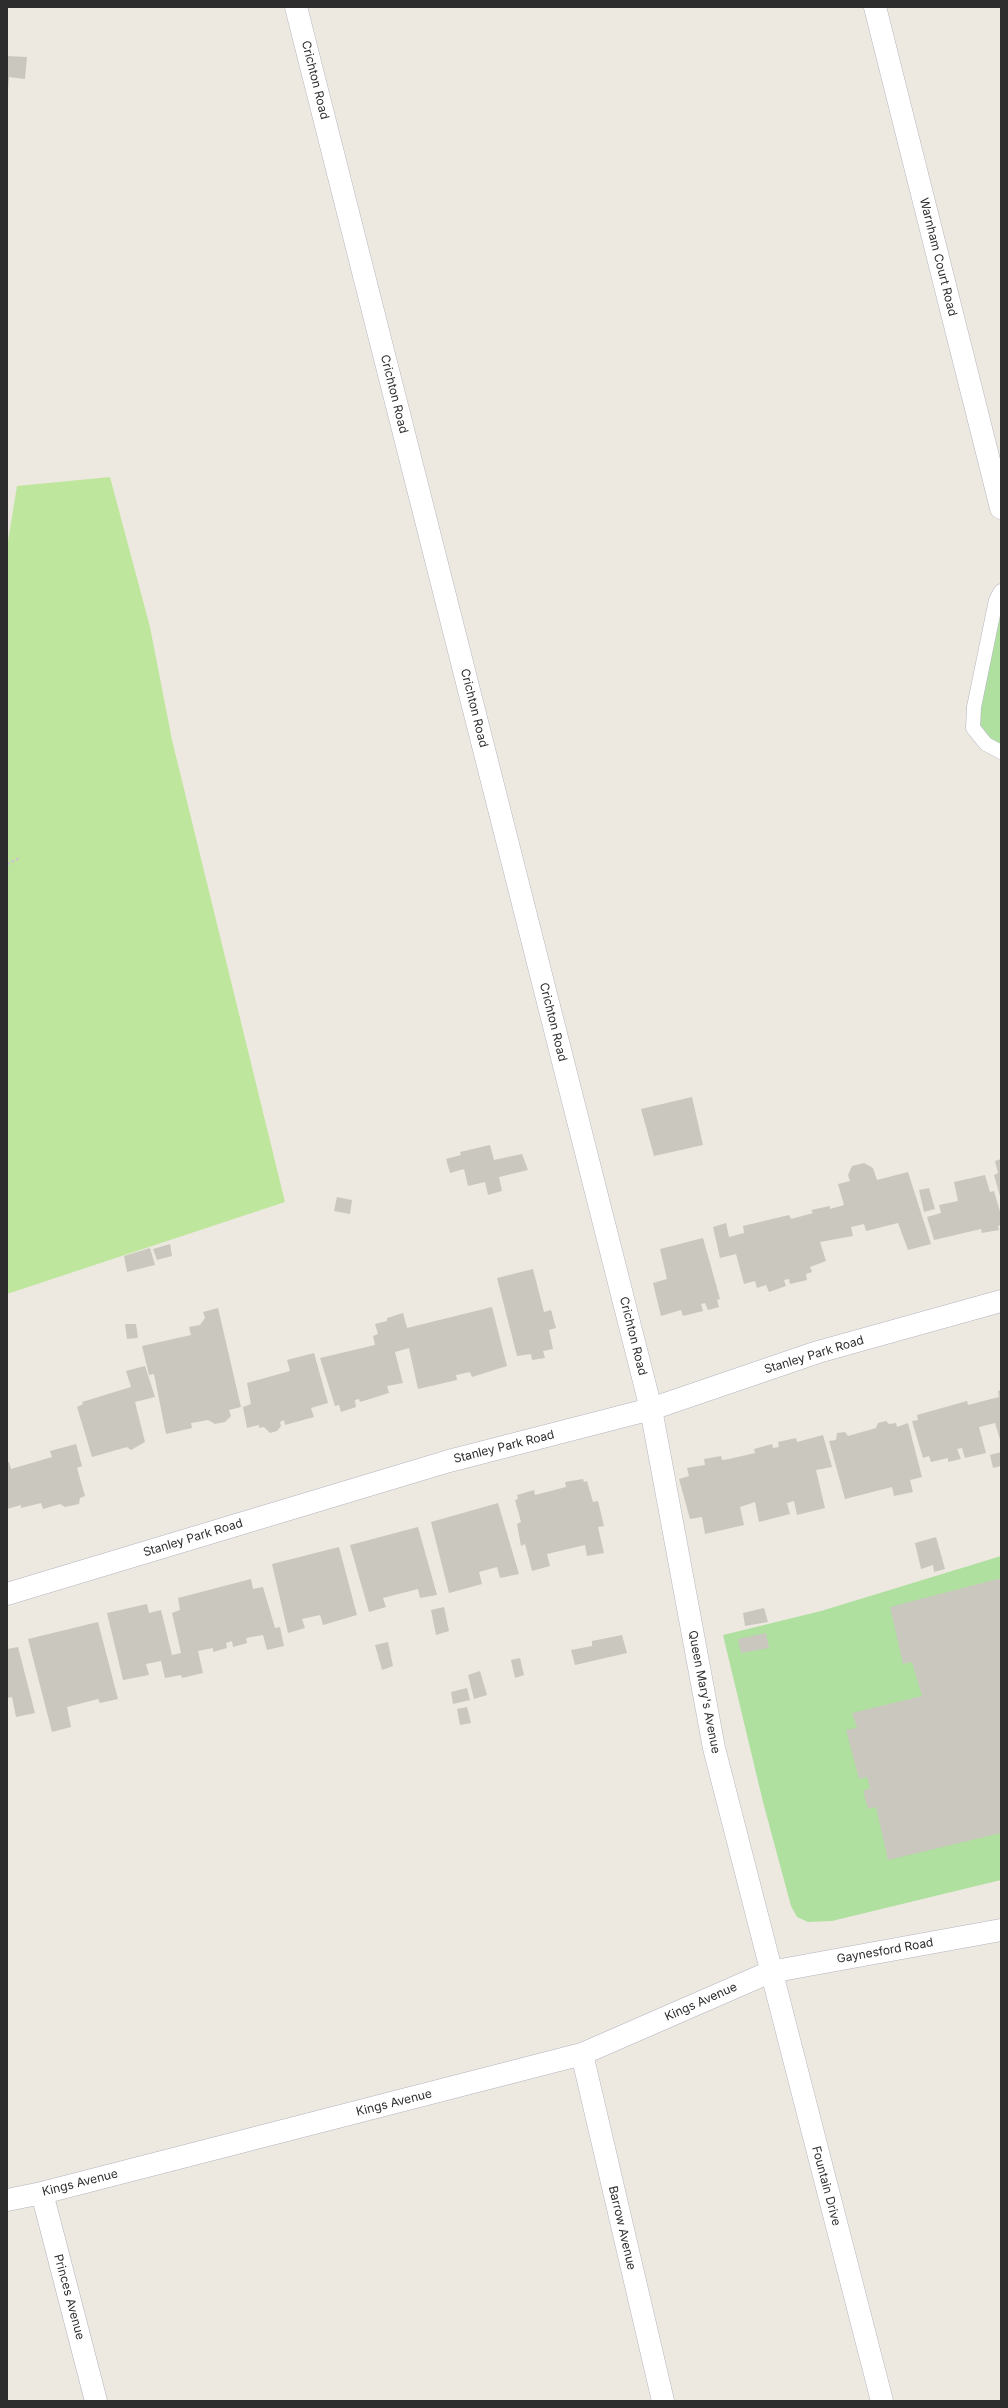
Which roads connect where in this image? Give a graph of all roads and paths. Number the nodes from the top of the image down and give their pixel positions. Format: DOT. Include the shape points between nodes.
graph roads {
  1 [pos="296,7"];
  2 [pos="875,7"];
  3 [pos="1001,508"];
  4 [pos="1001,591"];
  5 [pos="1001,752"];
  6 [pos="20,858"];
  7 [pos="7,864"];
  8 [pos="1001,1301"];
  9 [pos="651,1409"];
  10 [pos="7,1594"];
  11 [pos="1001,1930"];
  12 [pos="770,1972"];
  13 [pos="582,2054"];
  14 [pos="42,2193"];
  15 [pos="7,2200"];
  16 [pos="96,2401"];
  17 [pos="663,2401"];
  18 [pos="882,2401"];
  1 -- 9 [label="street, Crichton Road"];
  2 -- 3 [label="street, Warnham Court Road"];
  4 -- 5 [label="lane" via="994,608 974,707 973,728 986,744"];
  6 -- 7 [label="path"];
  8 -- 9 [label="street, Stanley Park Road" via="818,1352"];
  9 -- 10 [label="street, Stanley Park Road" via="449,1461"];
  9 -- 12 [label="street, Queen Mary's Avenue" via="714,1748"];
  11 -- 12 [label="street, Gaynesford Road"];
  12 -- 13 [label="street, Kings Avenue"];
  12 -- 18 [label="street, Fountain Drive"];
  13 -- 14 [label="street, Kings Avenue"];
  13 -- 17 [label="street, Barrow Avenue"];
  14 -- 15 [label="street, Kings Avenue"];
  14 -- 16 [label="street, Princes Avenue"];
}
